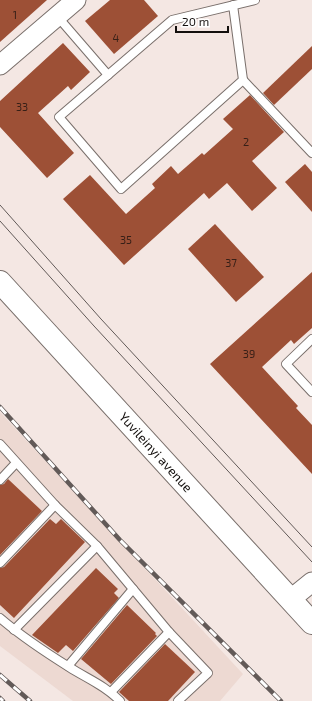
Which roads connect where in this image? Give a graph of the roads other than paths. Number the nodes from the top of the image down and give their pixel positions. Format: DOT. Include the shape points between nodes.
graph roads {
  1 [pos="76,0"];
  2 [pos="255,0"];
  3 [pos="233,5"];
  4 [pos="57,16"];
  5 [pos="0,65"];
  6 [pos="108,74"];
  7 [pos="243,80"];
  8 [pos="312,154"];
  9 [pos="0,282"];
  10 [pos="312,339"];
  11 [pos="312,392"];
  12 [pos="0,444"];
  13 [pos="16,463"];
  14 [pos="0,480"];
  15 [pos="55,505"];
  16 [pos="97,546"];
  17 [pos="0,563"];
  18 [pos="312,582"];
  19 [pos="133,589"];
  20 [pos="291,599"];
  21 [pos="0,618"];
  22 [pos="312,622"];
  23 [pos="14,630"];
  24 [pos="169,632"];
  25 [pos="68,666"];
  26 [pos="111,692"];
  27 [pos="120,701"];
  28 [pos="178,701"];
  1 -- 4 [label="street"];
  2 -- 3 [label="lane"];
  3 -- 6 [label="lane" via="172,20"];
  3 -- 7 [label="lane"];
  4 -- 5 [label="street"];
  4 -- 6 [label="lane"];
  6 -- 7 [label="lane" via="59,117 121,189"];
  7 -- 8 [label="lane"];
  9 -- 20 [label="main road, Yuvileinyi avenue"];
  10 -- 11 [label="lane" via="286,364"];
  12 -- 13 [label="lane"];
  13 -- 14 [label="lane"];
  13 -- 15 [label="lane"];
  15 -- 16 [label="lane"];
  15 -- 17 [label="lane"];
  16 -- 19 [label="lane"];
  16 -- 23 [label="lane"];
  18 -- 20 [label="street"];
  19 -- 24 [label="lane"];
  19 -- 25 [label="lane"];
  20 -- 22 [label="main road, Yuvileinyi avenue"];
  21 -- 23 [label="lane"];
  23 -- 25 [label="lane"];
  24 -- 26 [label="lane"];
  24 -- 28 [label="lane" via="208,673"];
  25 -- 26 [label="lane"];
  26 -- 27 [label="lane"];
}
